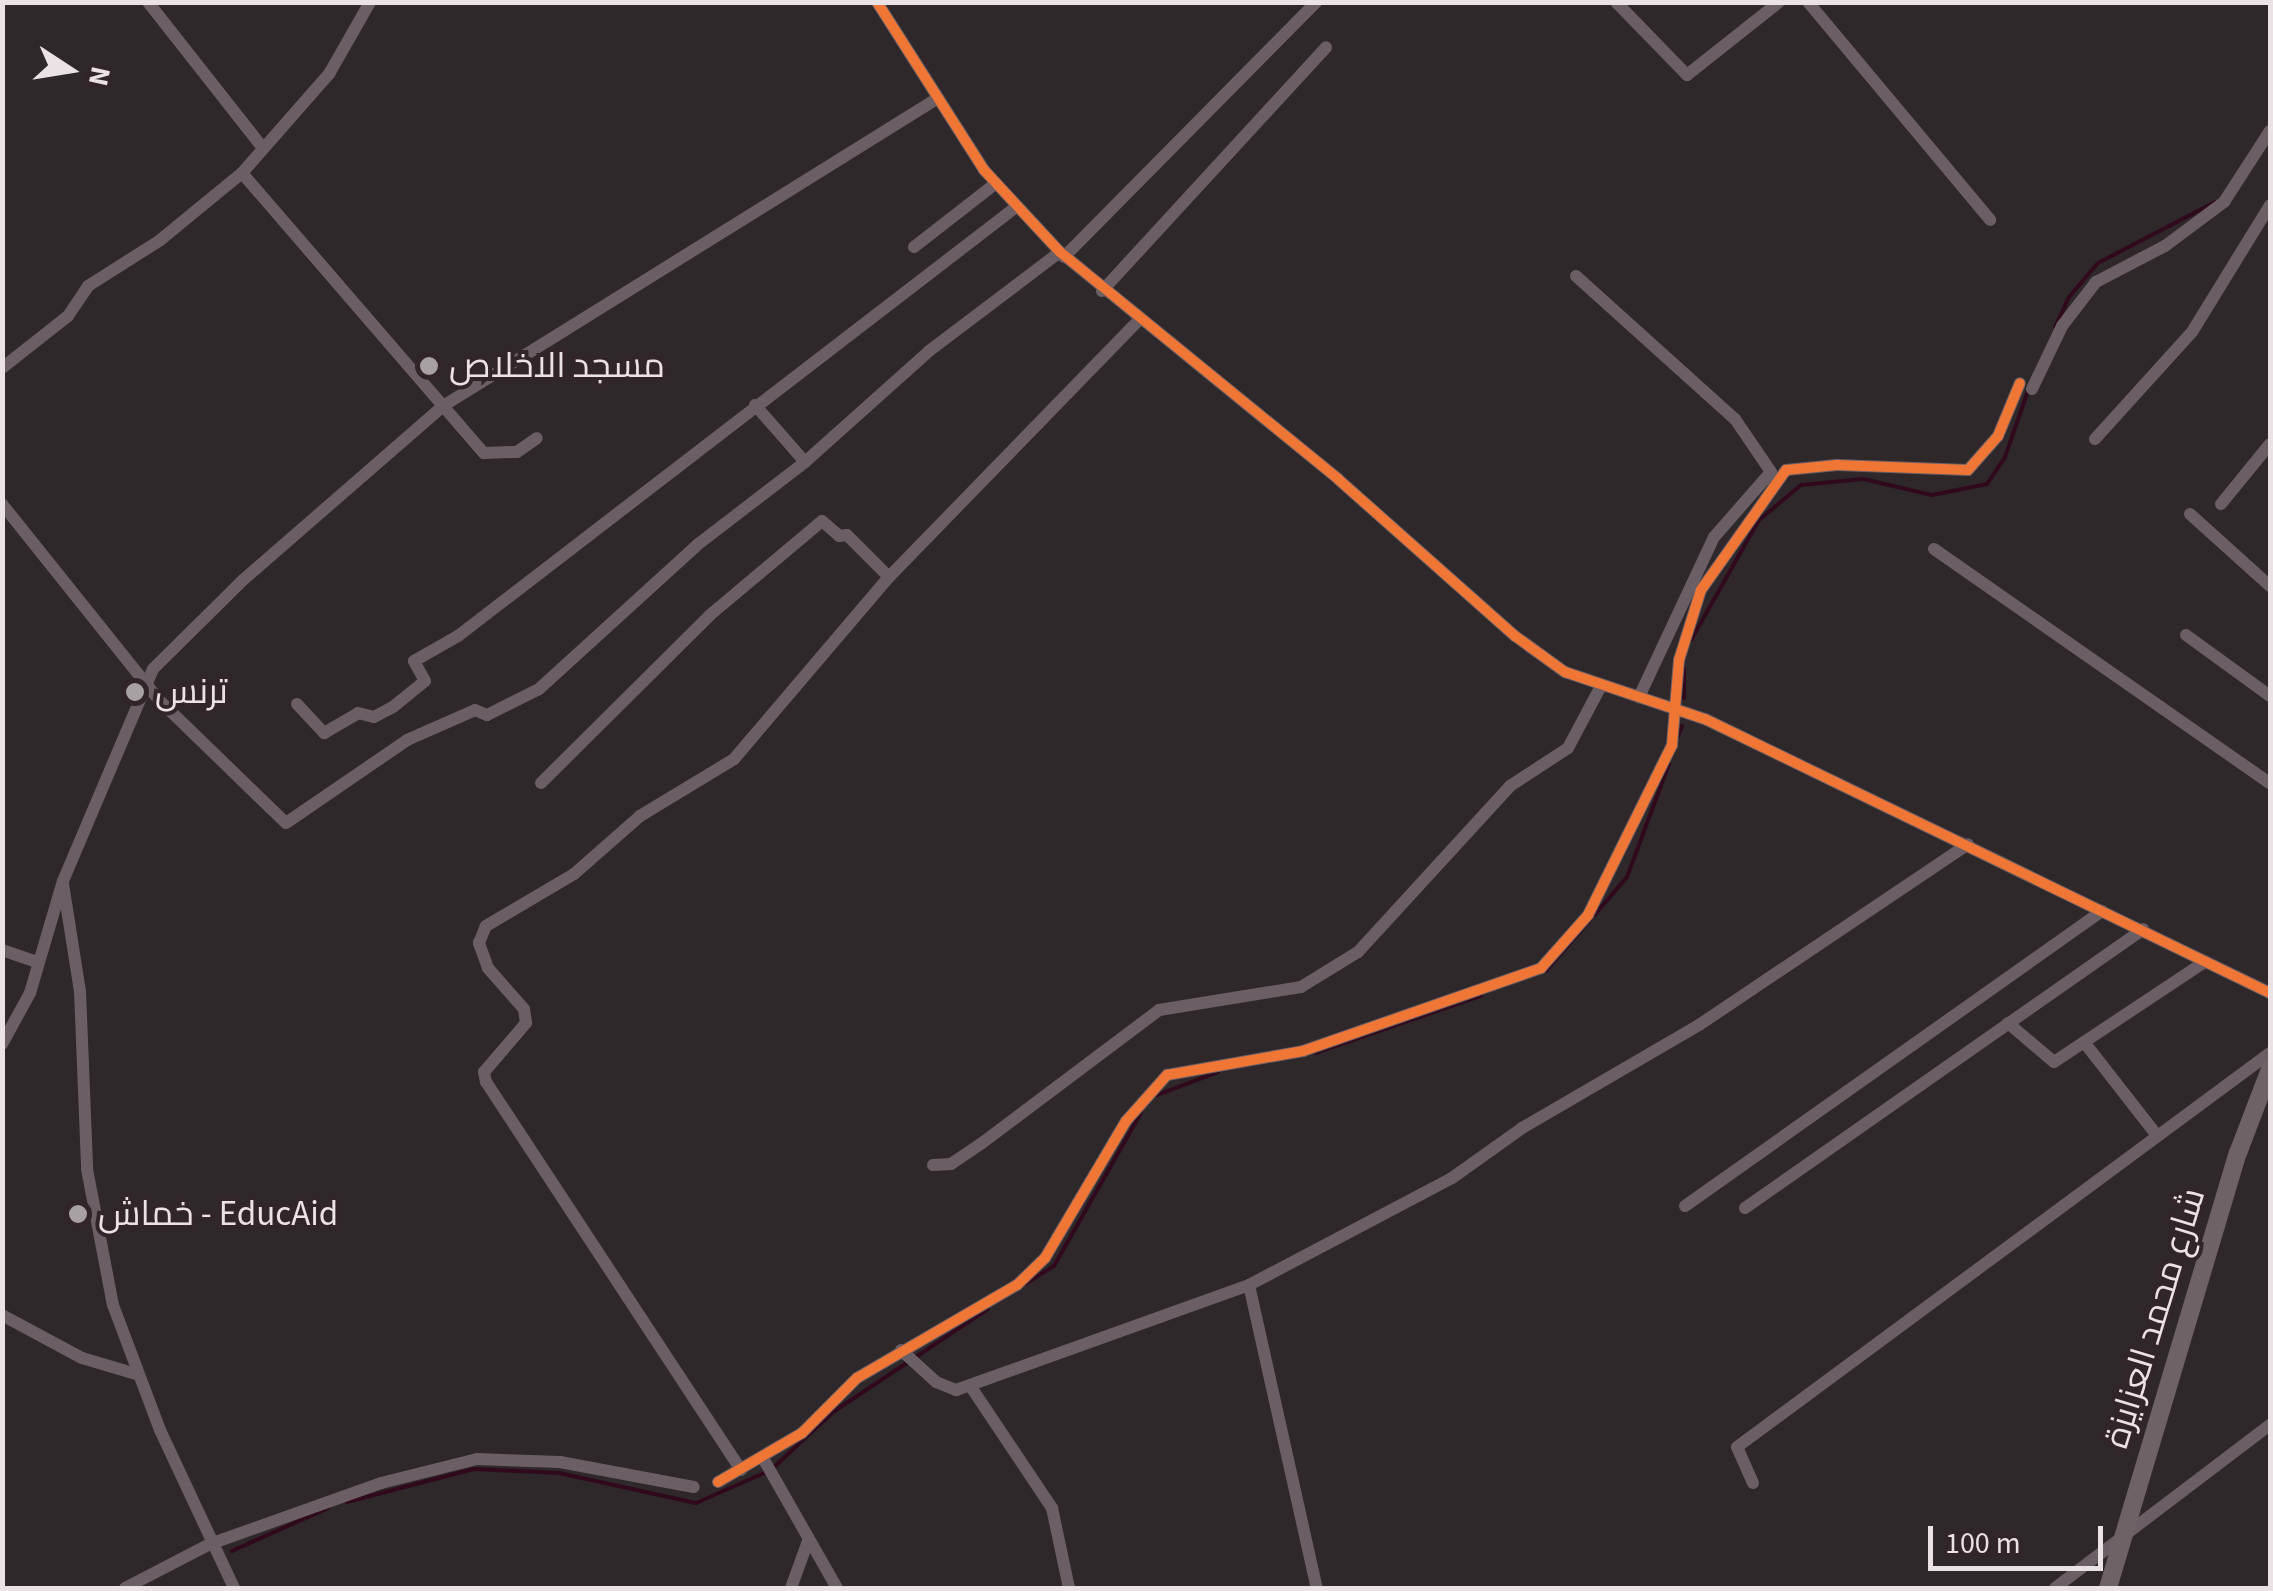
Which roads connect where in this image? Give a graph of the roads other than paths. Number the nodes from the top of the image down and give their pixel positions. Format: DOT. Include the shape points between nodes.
graph roads {
  1 [pos="148,2"];
  2 [pos="370,2"];
  3 [pos="877,2"];
  4 [pos="1316,2"];
  5 [pos="1616,2"];
  6 [pos="1779,2"];
  7 [pos="1808,2"];
  8 [pos="1326,47"];
  9 [pos="935,100"];
  10 [pos="2270,131"];
  11 [pos="263,148"];
  12 [pos="242,173"];
  13 [pos="995,184"];
  14 [pos="2270,204"];
  15 [pos="1016,206"];
  16 [pos="1990,220"];
  17 [pos="914,247"];
  18 [pos="1062,254"];
  19 [pos="1576,276"];
  20 [pos="1102,291"];
  21 [pos="1139,320"];
  22 [pos="2,368"];
  23 [pos="443,406"];
  24 [pos="756,406"];
  25 [pos="537,438"];
  26 [pos="2095,439"];
  27 [pos="2270,444"];
  28 [pos="804,462"];
  29 [pos="2,504"];
  30 [pos="2221,504"];
  31 [pos="2190,514"];
  32 [pos="1934,548"];
  33 [pos="889,577"];
  34 [pos="2270,586"];
  35 [pos="2186,635"];
  36 [pos="148,684"];
  37 [pos="1600,686"];
  38 [pos="1638,696"];
  39 [pos="2270,696"];
  40 [pos="298,704"];
  41 [pos="1677,710"];
  42 [pos="541,783"];
  43 [pos="2270,783"];
  44 [pos="1968,844"];
  45 [pos="62,881"];
  46 [pos="2102,911"];
  47 [pos="2142,929"];
  48 [pos="2,950"];
  49 [pos="2206,961"];
  50 [pos="37,962"];
  51 [pos="2270,993"];
  52 [pos="2008,1023"];
  53 [pos="2084,1042"];
  54 [pos="2,1044"];
  55 [pos="2270,1054"];
  56 [pos="2270,1069"];
  57 [pos="2156,1134"];
  58 [pos="933,1165"];
  59 [pos="1685,1206"];
  60 [pos="1745,1208"];
  61 [pos="1249,1285"];
  62 [pos="2,1315"];
  63 [pos="901,1350"];
  64 [pos="140,1376"];
  65 [pos="970,1387"];
  66 [pos="2270,1425"];
  67 [pos="764,1460"];
  68 [pos="741,1470"];
  69 [pos="718,1482"];
  70 [pos="1753,1483"];
  71 [pos="694,1487"];
  72 [pos="2123,1537"];
  73 [pos="808,1541"];
  74 [pos="210,1544"];
  75 [pos="125,1588"];
  76 [pos="234,1588"];
  77 [pos="792,1588"];
  78 [pos="837,1588"];
  79 [pos="1068,1588"];
  80 [pos="1317,1588"];
  81 [pos="2055,1588"];
  82 [pos="2108,1588"];
  1 -- 11 [label="street"];
  2 -- 11 [label="street" via="329,74"];
  3 -- 9 [label="street"];
  4 -- 18 [label="street"];
  5 -- 6 [label="street" via="1687,75"];
  7 -- 16 [label="street"];
  8 -- 20 [label="street"];
  9 -- 13 [label="street"];
  9 -- 23 [label="street"];
  10 -- 41 [label="street" via="2224,202 2164,246 2096,282 2062,326 1998,436 1968,470 1786,470 1702,590 1679,660"];
  11 -- 12 [label="street"];
  12 -- 22 [label="street" via="159,241 88,286 68,316"];
  12 -- 23 [label="street"];
  13 -- 15 [label="street"];
  13 -- 17 [label="street"];
  14 -- 26 [label="street" via="2192,332"];
  15 -- 18 [label="street"];
  15 -- 24 [label="street"];
  18 -- 20 [label="street"];
  18 -- 28 [label="street" via="929,351"];
  19 -- 38 [label="street" via="1735,420 1771,472 1714,537"];
  20 -- 21 [label="street"];
  21 -- 33 [label="street"];
  21 -- 37 [label="street" via="1354,492 1514,636 1565,672"];
  23 -- 25 [label="street" via="484,454 516,452"];
  23 -- 36 [label="street" via="243,580 153,670"];
  24 -- 28 [label="street"];
  24 -- 40 [label="street" via="458,636 414,661 425,681 393,707 374,717 358,713 324,733"];
  27 -- 30 [label="street"];
  28 -- 36 [label="street" via="697,545 539,689 487,715 475,710 406,740 292,822 254,796"];
  29 -- 36 [label="street"];
  31 -- 34 [label="street"];
  32 -- 43 [label="street"];
  33 -- 42 [label="street" via="847,534 839,536 822,522 710,615"];
  33 -- 68 [label="street" via="734,759 640,816 574,874 486,926 479,943 526,1023 484,1072 486,1082"];
  35 -- 39 [label="street"];
  36 -- 45 [label="street"];
  37 -- 38 [label="street"];
  37 -- 58 [label="street" via="1568,748 1510,786 1358,952 1301,988 1159,1010 982,1143 951,1164"];
  38 -- 41 [label="street"];
  41 -- 44 [label="street"];
  41 -- 63 [label="street" via="1672,745 1628,841 1588,915 1542,968 1303,1051 1167,1075 1126,1120 1044,1258 1017,1284"];
  44 -- 46 [label="street"];
  44 -- 61 [label="street" via="1699,1025 1522,1128 1452,1178"];
  45 -- 50 [label="street"];
  45 -- 64 [label="street" via="80,991 87,1169 112,1304"];
  46 -- 47 [label="street"];
  46 -- 59 [label="street"];
  47 -- 49 [label="street"];
  47 -- 52 [label="street"];
  48 -- 50 [label="street"];
  49 -- 51 [label="street"];
  49 -- 53 [label="street"];
  50 -- 54 [label="street" via="30,993"];
  52 -- 53 [label="street" via="2054,1062"];
  52 -- 60 [label="street"];
  53 -- 57 [label="street"];
  55 -- 57 [label="street"];
  56 -- 72 [label="main road, شارع محمد العزايزة" via="2238,1153"];
  57 -- 70 [label="street" via="1736,1447"];
  61 -- 65 [label="street"];
  61 -- 80 [label="street"];
  62 -- 64 [label="street" via="82,1358"];
  63 -- 65 [label="street" via="936,1382 956,1390"];
  63 -- 67 [label="street" via="857,1378"];
  64 -- 74 [label="street"];
  65 -- 79 [label="street" via="1052,1508"];
  66 -- 72 [label="street"];
  67 -- 68 [label="street"];
  67 -- 73 [label="street"];
  68 -- 69 [label="street"];
  71 -- 74 [label="street" via="560,1462 477,1460 381,1484"];
  72 -- 81 [label="street"];
  72 -- 82 [label="main road, شارع محمد العزايزة"];
  73 -- 77 [label="street"];
  73 -- 78 [label="street"];
  74 -- 75 [label="street"];
  74 -- 76 [label="street"];
}
